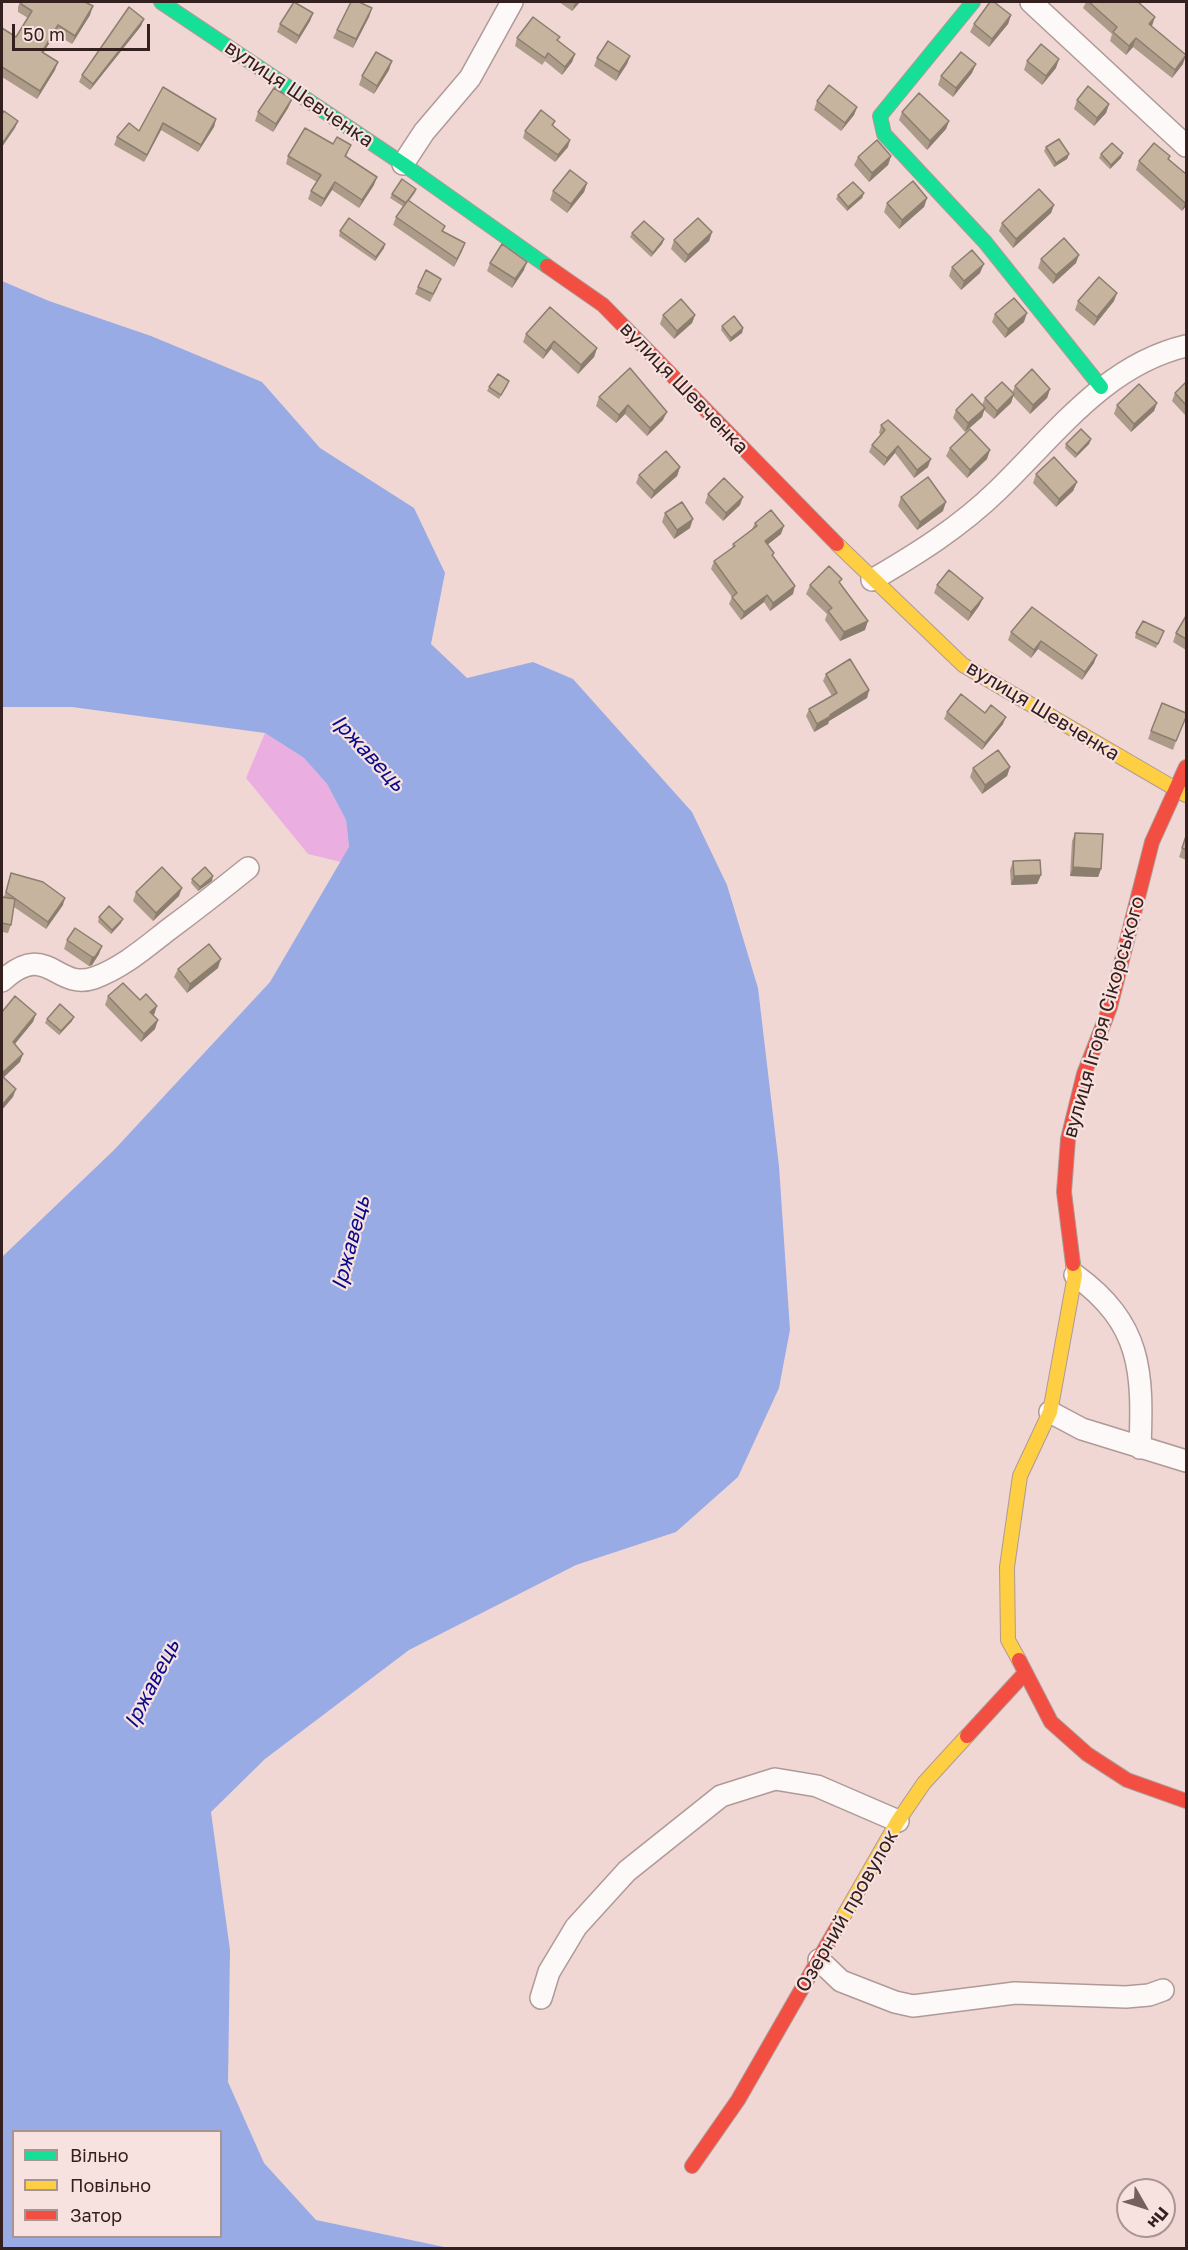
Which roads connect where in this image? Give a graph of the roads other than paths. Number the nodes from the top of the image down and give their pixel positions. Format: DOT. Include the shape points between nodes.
graph roads {
  1 [pos="161,2"];
  2 [pos="512,2"];
  3 [pos="973,2"];
  4 [pos="1031,2"];
  5 [pos="1186,146"];
  6 [pos="403,164"];
  7 [pos="1186,346"];
  8 [pos="1101,387"];
  9 [pos="872,580"];
  10 [pos="1186,767"];
  11 [pos="1181,792"];
  12 [pos="249,868"];
  13 [pos="2,981"];
  14 [pos="1075,1275"];
  15 [pos="1050,1412"];
  16 [pos="1140,1449"];
  17 [pos="1186,1461"];
  18 [pos="1025,1673"];
  19 [pos="1186,1801"];
  20 [pos="898,1821"];
  21 [pos="819,1960"];
  22 [pos="1163,1990"];
  23 [pos="541,1998"];
  24 [pos="692,2166"];
  1 -- 6 [label="street, вулиця Шевченка"];
  2 -- 6 [label="street" via="470,78 424,132"];
  3 -- 8 [label="street" via="880,116 884,134 986,242"];
  4 -- 5 [label="street"];
  6 -- 9 [label="street, вулиця Шевченка" via="603,305"];
  7 -- 8 [label="street" via="1164,352"];
  8 -- 9 [label="street" via="956,527"];
  9 -- 11 [label="street, вулиця Шевченка" via="963,665"];
  10 -- 11 [label="street, вулиця Ігоря Сікорського"];
  11 -- 14 [label="street, вулиця Ігоря Сікорського" via="1152,842 1110,1006 1084,1074 1068,1139 1064,1192"];
  12 -- 13 [label="street" via="129,960 95,978 81,981 38,964 25,964"];
  14 -- 15 [label="street, вулиця Ігоря Сікорського"];
  14 -- 16 [label="street" via="1101,1294 1133,1341 1142,1393"];
  15 -- 16 [label="street" via="1082,1429"];
  15 -- 18 [label="street, вулиця Ігоря Сікорського" via="1020,1476 1007,1567 1008,1640"];
  16 -- 17 [label="street"];
  18 -- 19 [label="street, вулиця Ігоря Сікорського" via="1051,1722 1087,1754 1127,1780"];
  18 -- 20 [label="street, Озерний провулок" via="924,1783"];
  20 -- 21 [label="street, Озерний провулок"];
  20 -- 23 [label="street" via="817,1786 775,1779 721,1796 627,1870 576,1927 549,1972"];
  21 -- 22 [label="street" via="842,1981 913,2006 1015,1993 1126,1997"];
  21 -- 24 [label="street, Озерний провулок" via="738,2100"];
}
